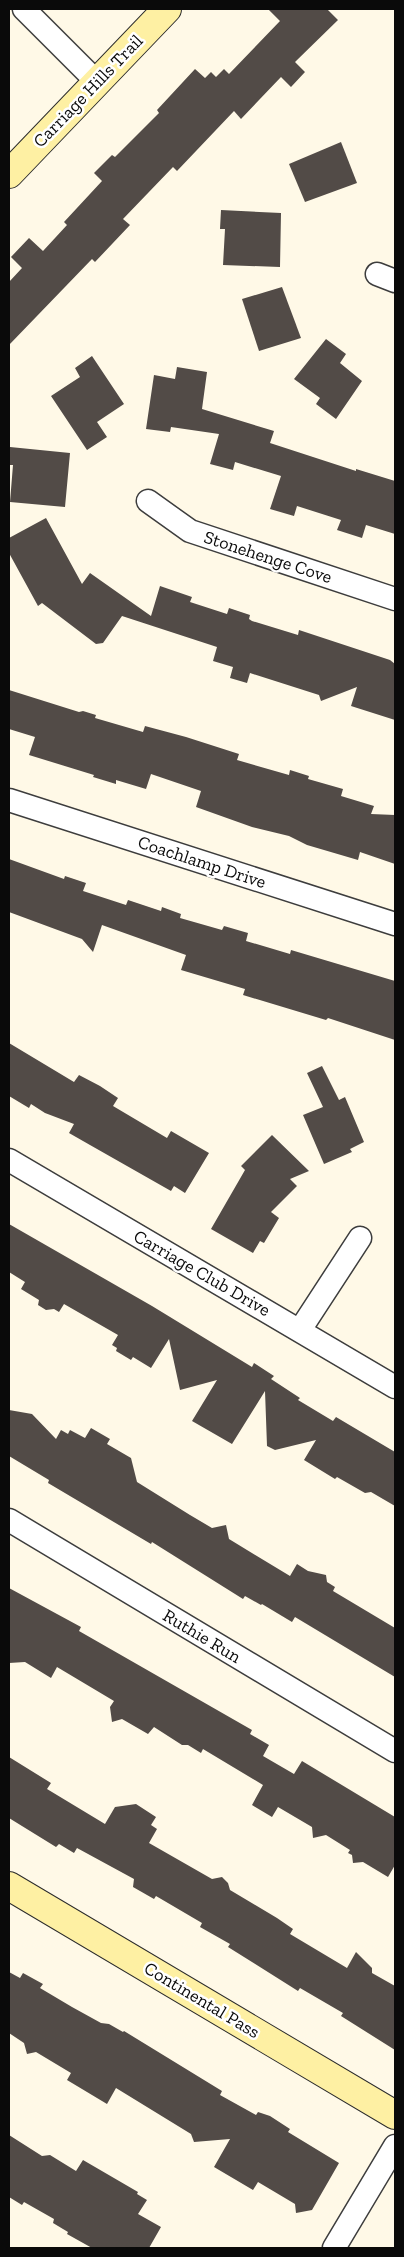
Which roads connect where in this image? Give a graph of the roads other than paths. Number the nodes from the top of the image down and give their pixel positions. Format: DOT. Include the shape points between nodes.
graph roads {
  1 [pos="24,9"];
  2 [pos="167,9"];
  3 [pos="97,82"];
  4 [pos="9,174"];
  5 [pos="148,501"];
  6 [pos="395,599"];
  7 [pos="9,800"];
  8 [pos="395,924"];
  9 [pos="9,1160"];
  10 [pos="360,1238"];
  11 [pos="300,1330"];
  12 [pos="395,1387"];
  13 [pos="9,1520"];
  14 [pos="395,1752"];
  15 [pos="9,1886"];
  16 [pos="395,2115"];
  17 [pos="395,2146"];
  18 [pos="334,2248"];
  1 -- 3 [label="street"];
  2 -- 3 [label="street, Carriage Hills Trail"];
  3 -- 4 [label="street, Carriage Hills Trail"];
  5 -- 6 [label="street, Stonehenge Cove" via="190,531"];
  7 -- 8 [label="street, Coachlamp Drive"];
  9 -- 11 [label="street, Carriage Club Drive"];
  10 -- 11 [label="street"];
  11 -- 12 [label="street, Carriage Club Drive"];
  13 -- 14 [label="street, Ruthie Run"];
  15 -- 16 [label="street, Continental Pass"];
  17 -- 18 [label="street"];
}
